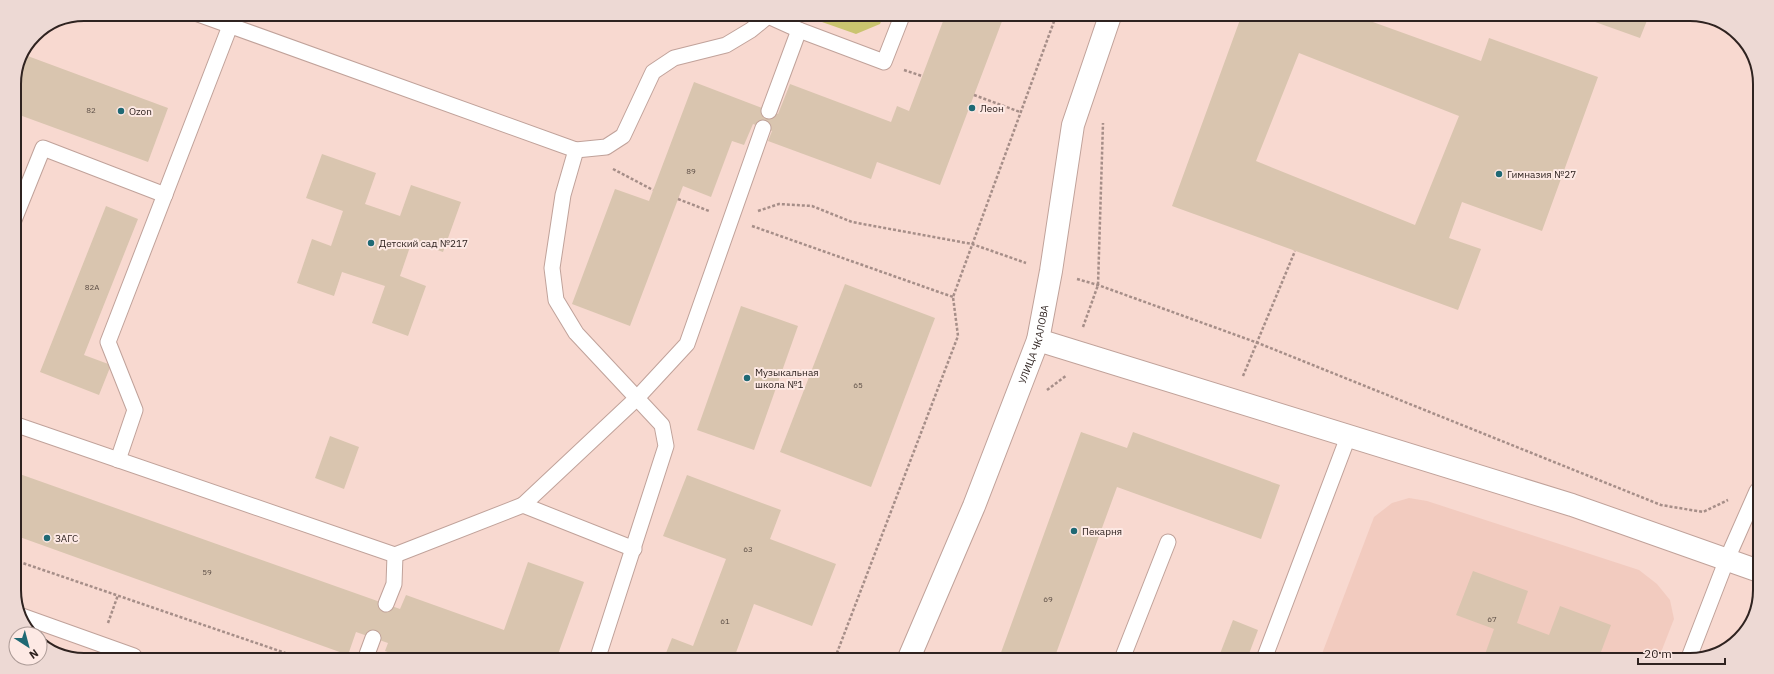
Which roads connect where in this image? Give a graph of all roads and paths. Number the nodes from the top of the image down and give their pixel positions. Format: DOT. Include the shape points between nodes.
graph roads {
  1 [pos="217,21"];
  2 [pos="762,21"];
  3 [pos="779,21"];
  4 [pos="900,21"];
  5 [pos="1054,21"];
  6 [pos="1108,21"];
  7 [pos="230,26"];
  8 [pos="799,30"];
  9 [pos="974,96"];
  10 [pos="769,111"];
  11 [pos="1020,112"];
  12 [pos="763,128"];
  13 [pos="576,150"];
  14 [pos="611,168"];
  15 [pos="653,190"];
  16 [pos="165,195"];
  17 [pos="678,199"];
  18 [pos="21,203"];
  19 [pos="732,218"];
  20 [pos="972,244"];
  21 [pos="1295,251"];
  22 [pos="1051,271"];
  23 [pos="953,297"];
  24 [pos="1038,340"];
  25 [pos="1258,343"];
  26 [pos="636,398"];
  27 [pos="1232,400"];
  28 [pos="21,426"];
  29 [pos="1348,437"];
  30 [pos="118,460"];
  31 [pos="1730,499"];
  32 [pos="1753,500"];
  33 [pos="523,505"];
  34 [pos="1168,542"];
  35 [pos="634,549"];
  36 [pos="395,555"];
  37 [pos="1727,559"];
  38 [pos="21,562"];
  39 [pos="1753,569"];
  40 [pos="118,595"];
  41 [pos="386,604"];
  42 [pos="28,619"];
  43 [pos="373,638"];
  44 [pos="99,650"];
  45 [pos="116,653"];
  46 [pos="285,653"];
  47 [pos="367,653"];
  48 [pos="599,653"];
  49 [pos="837,653"];
  50 [pos="911,653"];
  51 [pos="1124,653"];
  52 [pos="1266,653"];
  53 [pos="1691,653"];
  1 -- 7 [label="lane"];
  2 -- 13 [label="lane" via="726,45 674,58 668,62 654,72 623,136 606,148"];
  3 -- 8 [label="lane"];
  4 -- 8 [label="lane" via="884,62"];
  5 -- 11 [label="path"];
  6 -- 22 [label="street, УЛИЦА ЧКАЛОВА" via="1073,125"];
  7 -- 13 [label="lane"];
  7 -- 16 [label="lane"];
  8 -- 10 [label="lane"];
  9 -- 11 [label="path"];
  11 -- 20 [label="path"];
  12 -- 19 [label="lane"];
  13 -- 26 [label="lane" via="563,195 552,268 556,300 576,333"];
  14 -- 15 [label="path"];
  16 -- 18 [label="lane" via="43,148"];
  16 -- 30 [label="lane" via="108,342 135,410"];
  17 -- 19 [label="path"];
  19 -- 20 [label="path" via="779,204 812,206 852,222"];
  19 -- 23 [label="path"];
  19 -- 26 [label="lane" via="687,344"];
  20 -- 22 [label="path"];
  20 -- 23 [label="path"];
  21 -- 25 [label="path"];
  22 -- 24 [label="street, УЛИЦА ЧКАЛОВА"];
  22 -- 25 [label="path" via="1098,284"];
  23 -- 49 [label="path" via="958,336"];
  24 -- 27 [label="street"];
  24 -- 50 [label="street, УЛИЦА ЧКАЛОВА" via="974,506"];
  25 -- 27 [label="path"];
  25 -- 31 [label="path" via="1661,505 1703,512"];
  26 -- 33 [label="lane"];
  26 -- 35 [label="lane" via="662,425 666,446"];
  27 -- 29 [label="street"];
  28 -- 30 [label="lane"];
  29 -- 37 [label="street" via="1572,505"];
  29 -- 52 [label="lane"];
  30 -- 36 [label="lane"];
  32 -- 37 [label="lane"];
  33 -- 35 [label="lane"];
  33 -- 36 [label="lane"];
  34 -- 51 [label="lane"];
  35 -- 48 [label="lane"];
  36 -- 41 [label="lane" via="394,584"];
  37 -- 39 [label="street"];
  37 -- 53 [label="lane"];
  38 -- 40 [label="path"];
  40 -- 44 [label="path"];
  40 -- 46 [label="path"];
  42 -- 44 [label="lane"];
  43 -- 47 [label="lane"];
  44 -- 45 [label="lane"];
}
